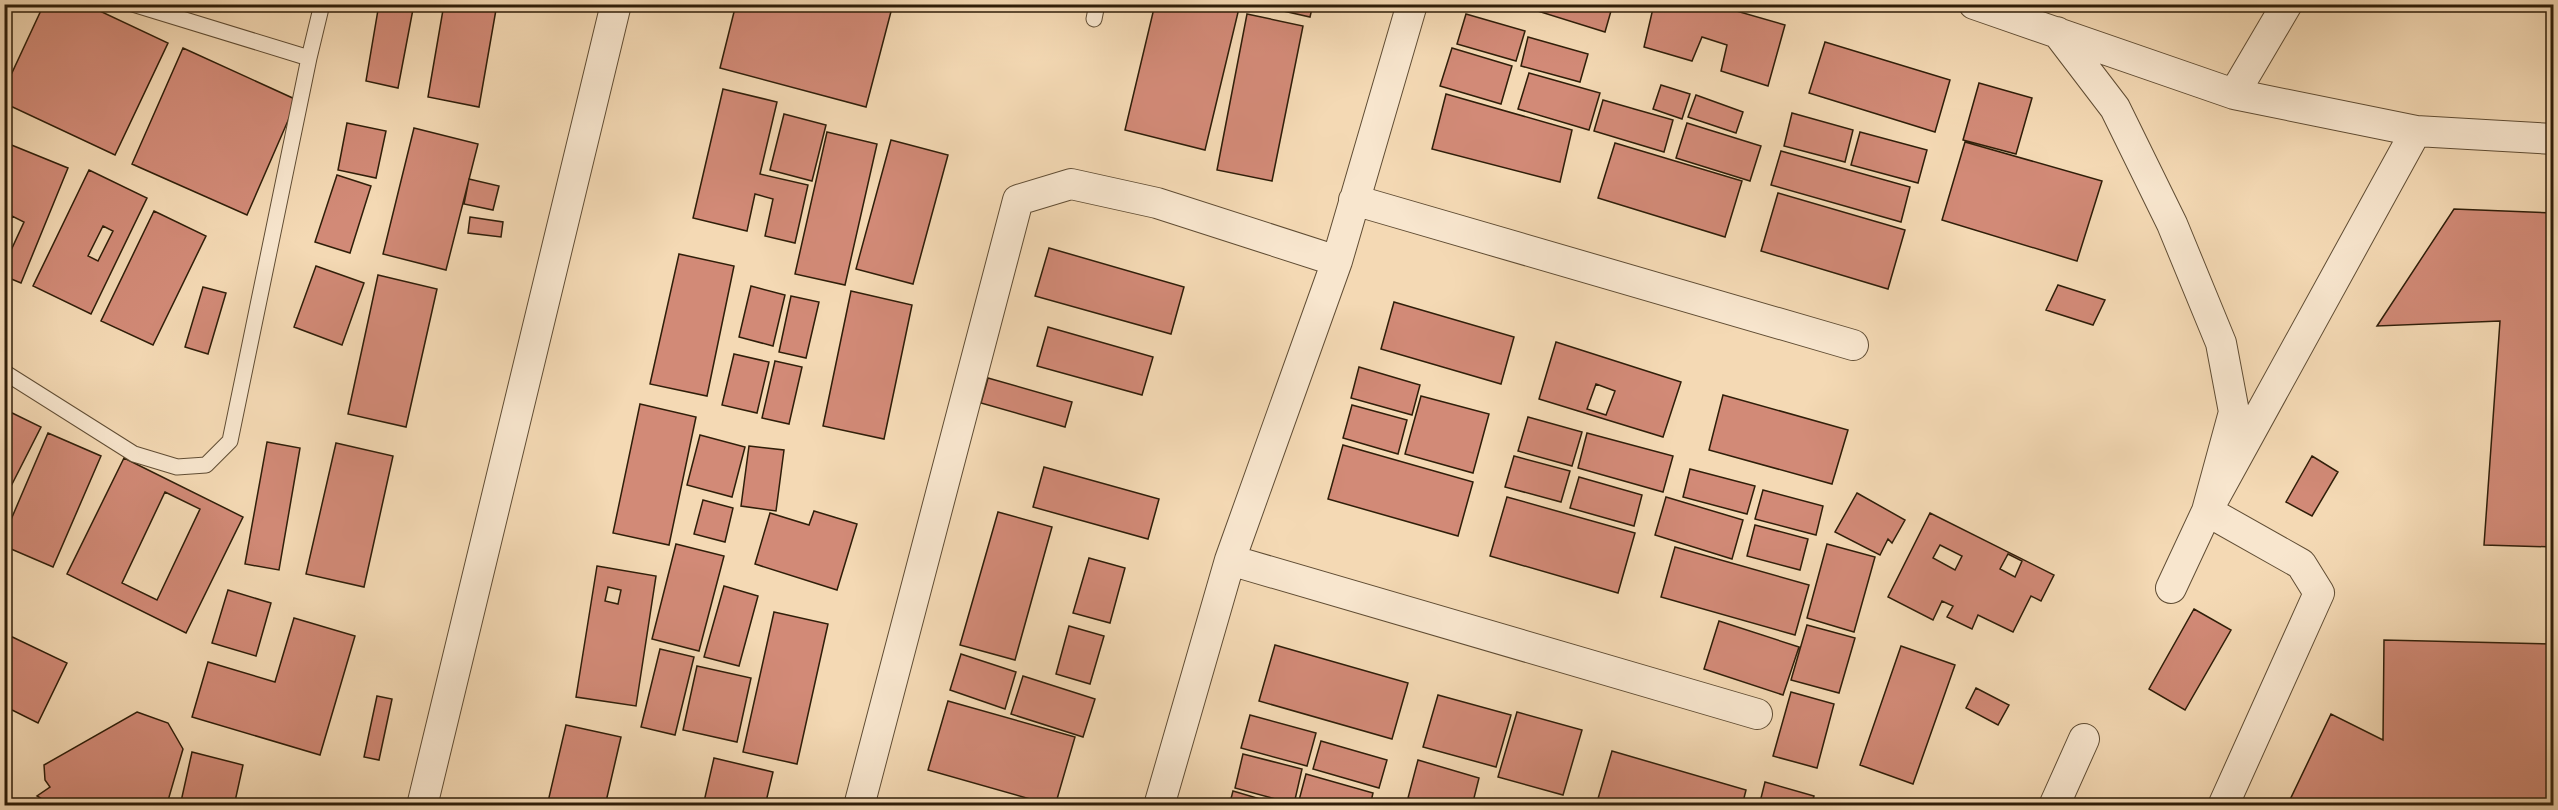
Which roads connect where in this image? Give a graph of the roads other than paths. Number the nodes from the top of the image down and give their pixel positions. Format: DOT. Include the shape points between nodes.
graph roads {
  1 [pos="133,4"];
  2 [pos="322,4"];
  3 [pos="616,4"];
  4 [pos="1412,4"];
  5 [pos="1974,4"];
  6 [pos="2287,4"];
  7 [pos="2057,32"];
  8 [pos="309,58"];
  9 [pos="2234,94"];
  10 [pos="2416,131"];
  11 [pos="2553,139"];
  12 [pos="1354,200"];
  13 [pos="1337,261"];
  14 [pos="1853,345"];
  15 [pos="4,372"];
  16 [pos="2207,511"];
  17 [pos="1230,560"];
  18 [pos="2171,588"];
  19 [pos="1756,714"];
  20 [pos="2084,739"];
  21 [pos="422,806"];
  22 [pos="859,806"];
  23 [pos="1159,806"];
  24 [pos="2054,806"];
  25 [pos="2223,806"];
  1 -- 8 [label="lane"];
  2 -- 8 [label="lane"];
  3 -- 21 [label="street"];
  4 -- 12 [label="street"];
  5 -- 7 [label="street"];
  6 -- 9 [label="street"];
  7 -- 9 [label="street"];
  7 -- 16 [label="street" via="2115,108 2172,224 2221,344 2234,412"];
  8 -- 15 [label="lane" via="230,441 206,465 177,467 134,454"];
  9 -- 10 [label="street"];
  10 -- 11 [label="street"];
  10 -- 16 [label="street"];
  12 -- 13 [label="street"];
  12 -- 14 [label="street"];
  13 -- 17 [label="street"];
  13 -- 22 [label="street" via="1157,202 1071,184 1018,200"];
  16 -- 18 [label="street"];
  16 -- 25 [label="street" via="2301,564 2319,593"];
  17 -- 19 [label="street"];
  17 -- 23 [label="street"];
  20 -- 24 [label="street"];
}
